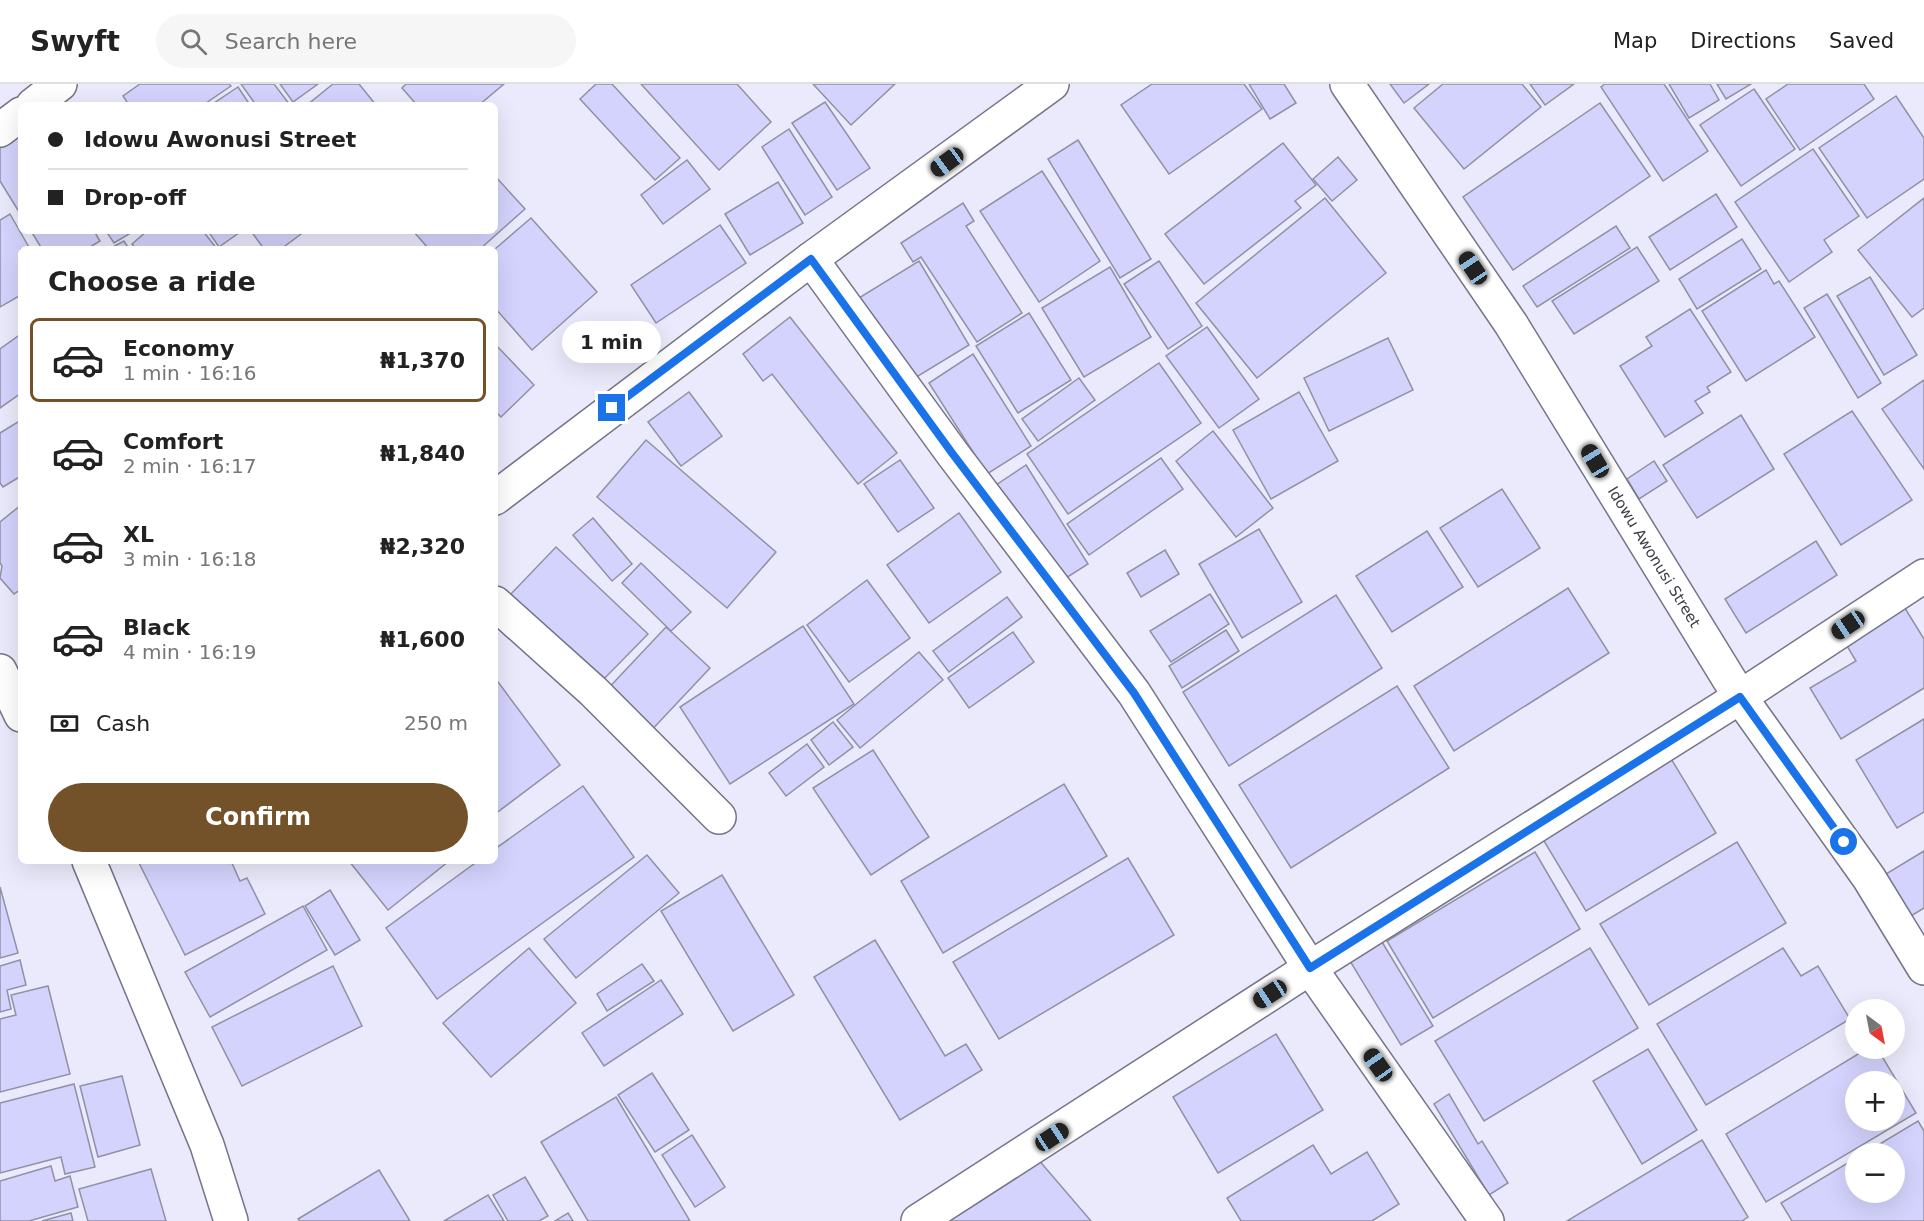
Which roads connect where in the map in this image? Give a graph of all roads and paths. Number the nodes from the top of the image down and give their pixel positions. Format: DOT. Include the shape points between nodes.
graph roads {
  1 [pos="60,84"];
  2 [pos="1052,84"];
  3 [pos="1347,84"];
  4 [pos="37,102"];
  5 [pos="18,116"];
  6 [pos="0,130"];
  7 [pos="811,259"];
  8 [pos="498,496"];
  9 [pos="1924,576"];
  10 [pos="498,606"];
  11 [pos="0,671"];
  12 [pos="1740,697"];
  13 [pos="18,709"];
  14 [pos="719,817"];
  15 [pos="90,864"];
  16 [pos="1310,968"];
  17 [pos="1924,968"];
  18 [pos="231,1221"];
  19 [pos="918,1221"];
  20 [pos="1487,1221"];
  1 -- 4 [label="street"];
  2 -- 7 [label="street"];
  3 -- 12 [label="street, Idowu Awonusi Street" via="1511,324"];
  5 -- 6 [label="street"];
  7 -- 8 [label="street"];
  7 -- 16 [label="street" via="1134,693"];
  9 -- 12 [label="street"];
  10 -- 14 [label="street" via="593,691"];
  11 -- 13 [label="street"];
  12 -- 16 [label="street"];
  12 -- 17 [label="street, Idowu Awonusi Street" via="1869,878"];
  15 -- 18 [label="street" via="207,1145"];
  16 -- 19 [label="street"];
  16 -- 20 [label="street"];
}
